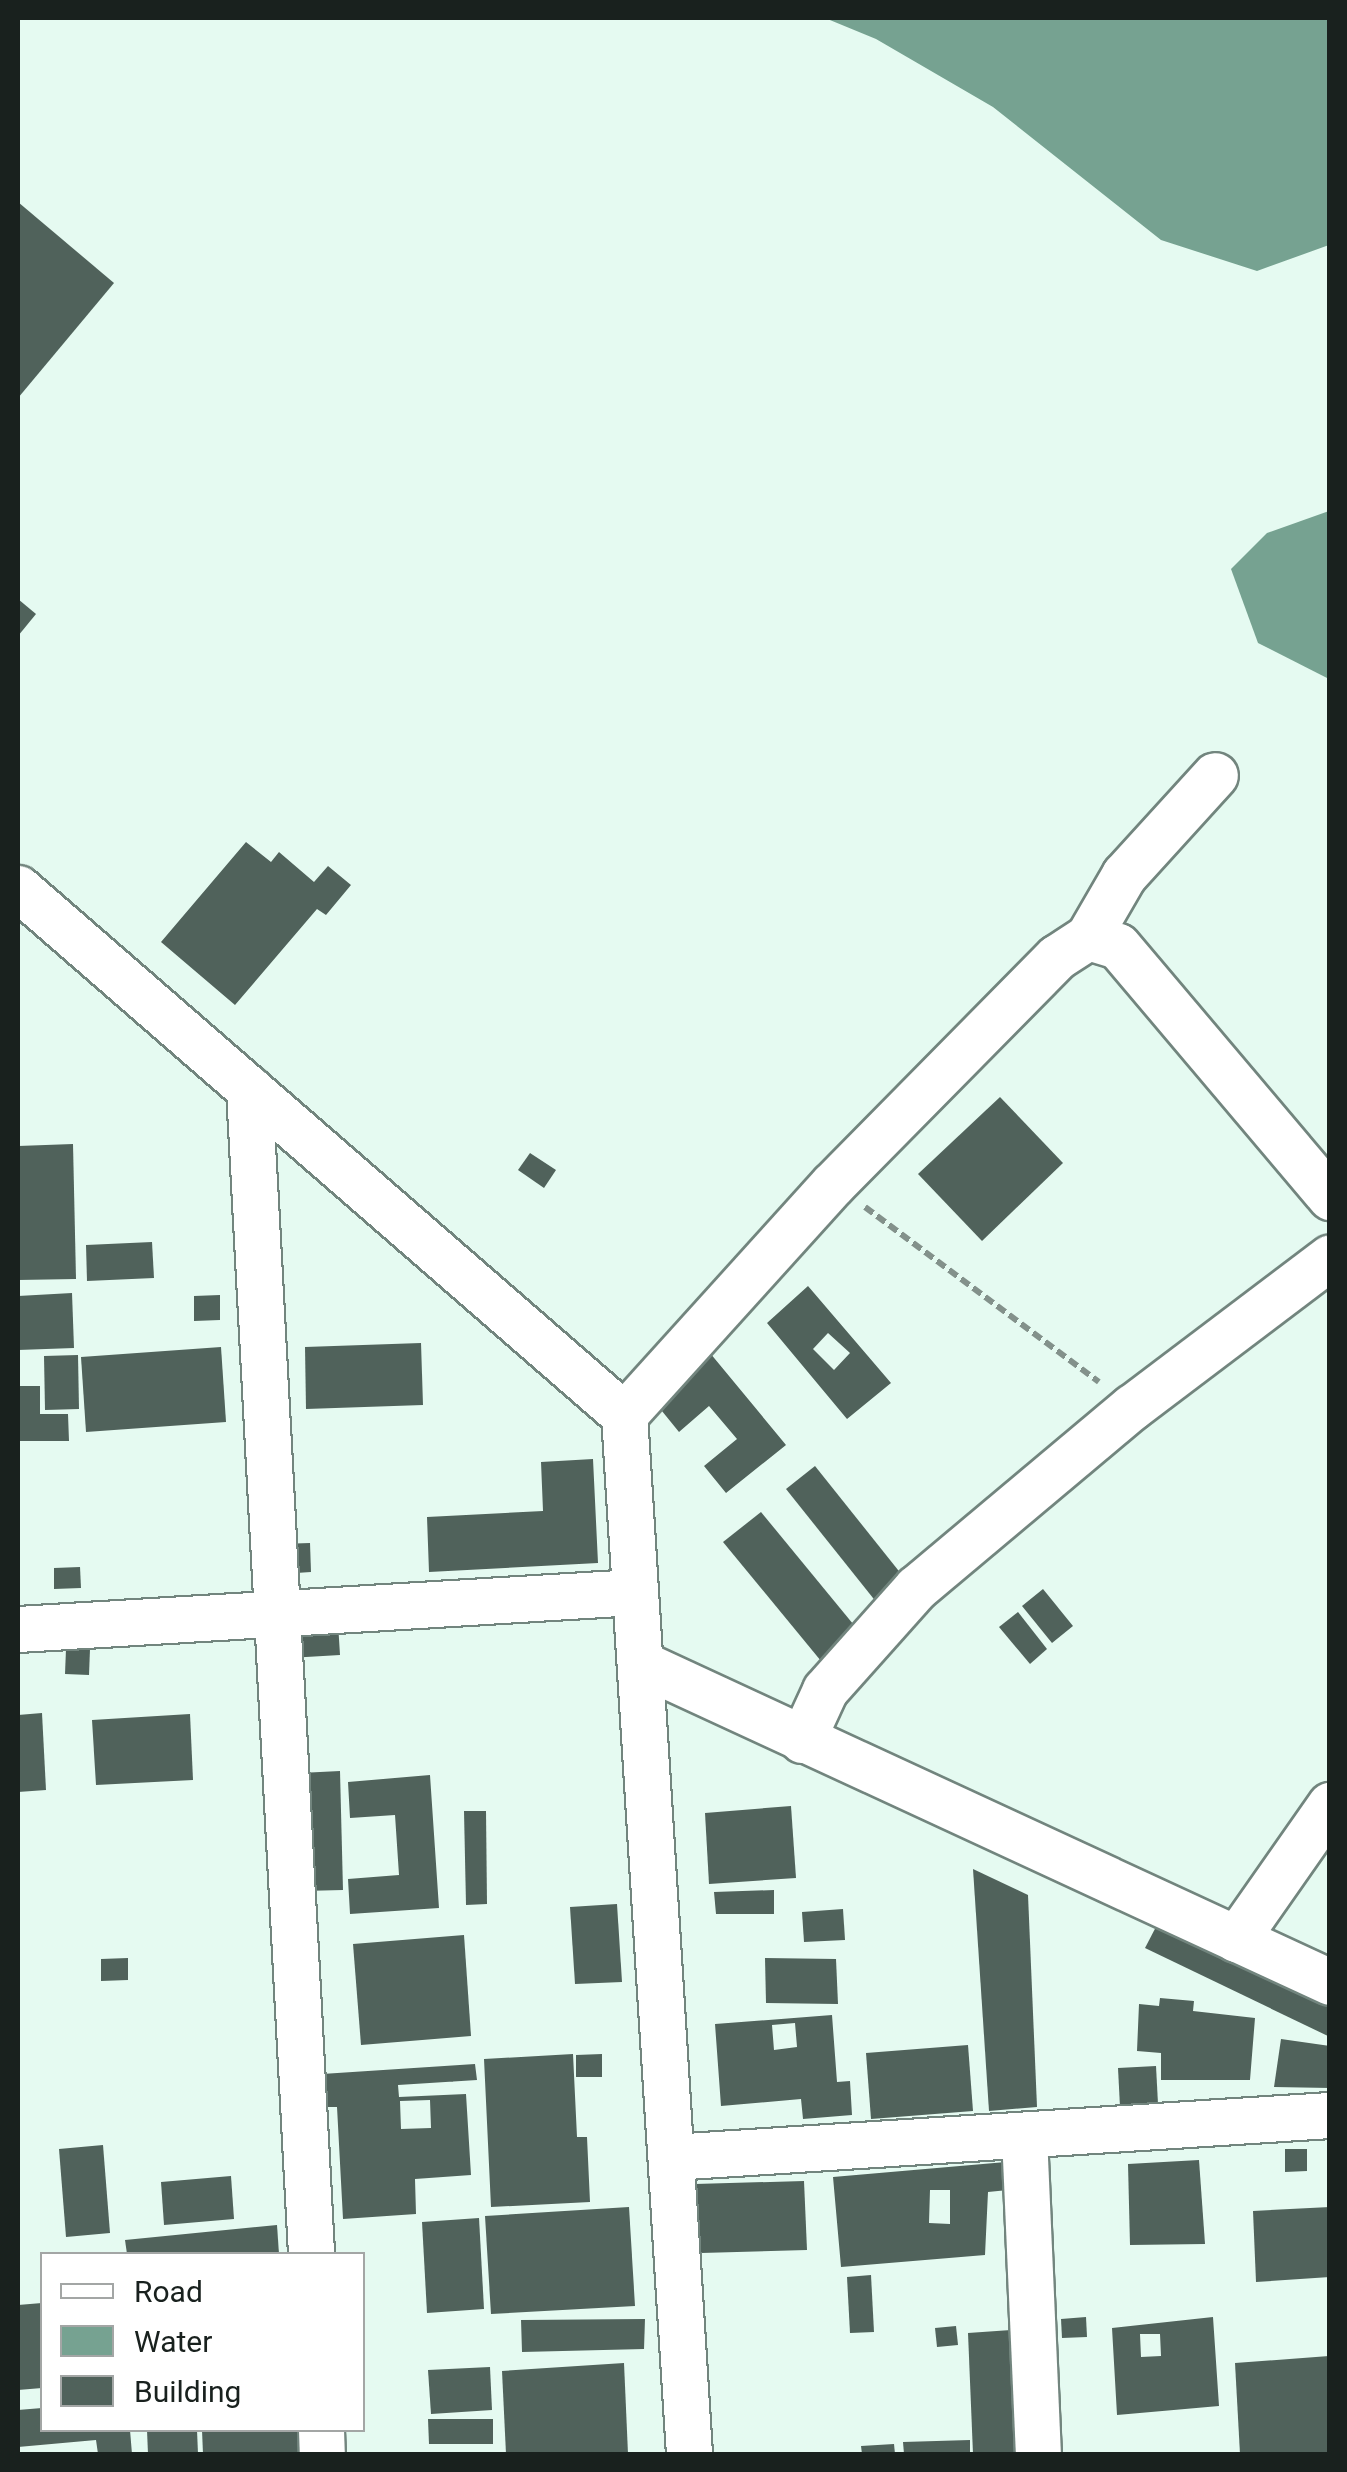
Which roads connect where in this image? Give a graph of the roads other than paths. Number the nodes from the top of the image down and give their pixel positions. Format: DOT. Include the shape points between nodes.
graph roads {
  1 [pos="1215,775"];
  2 [pos="18,888"];
  3 [pos="1088,937"];
  4 [pos="249,1089"];
  5 [pos="1330,1197"];
  6 [pos="1330,1256"];
  7 [pos="624,1415"];
  8 [pos="635,1592"];
  9 [pos="275,1613"];
  10 [pos="18,1629"];
  11 [pos="640,1663"];
  12 [pos="802,1740"];
  13 [pos="1330,1806"];
  14 [pos="1236,1939"];
  15 [pos="1330,1982"];
  16 [pos="1330,2115"];
  17 [pos="1024,2134"];
  18 [pos="671,2157"];
  19 [pos="311,2252"];
  20 [pos="690,2454"];
  21 [pos="1038,2454"];
  1 -- 3 [label="street" via="1124,874"];
  2 -- 4 [label="street"];
  3 -- 5 [label="street" via="1118,946"];
  3 -- 7 [label="street" via="1057,957 832,1185"];
  4 -- 7 [label="street"];
  4 -- 9 [label="street"];
  6 -- 12 [label="street" via="1132,1407 916,1588 825,1690"];
  7 -- 8 [label="street"];
  8 -- 9 [label="street"];
  8 -- 11 [label="street"];
  9 -- 10 [label="street"];
  9 -- 19 [label="street"];
  11 -- 12 [label="street"];
  11 -- 18 [label="street"];
  12 -- 14 [label="street"];
  13 -- 14 [label="street"];
  14 -- 15 [label="street"];
  16 -- 17 [label="street"];
  17 -- 18 [label="street"];
  17 -- 21 [label="street"];
  18 -- 20 [label="street"];
}
